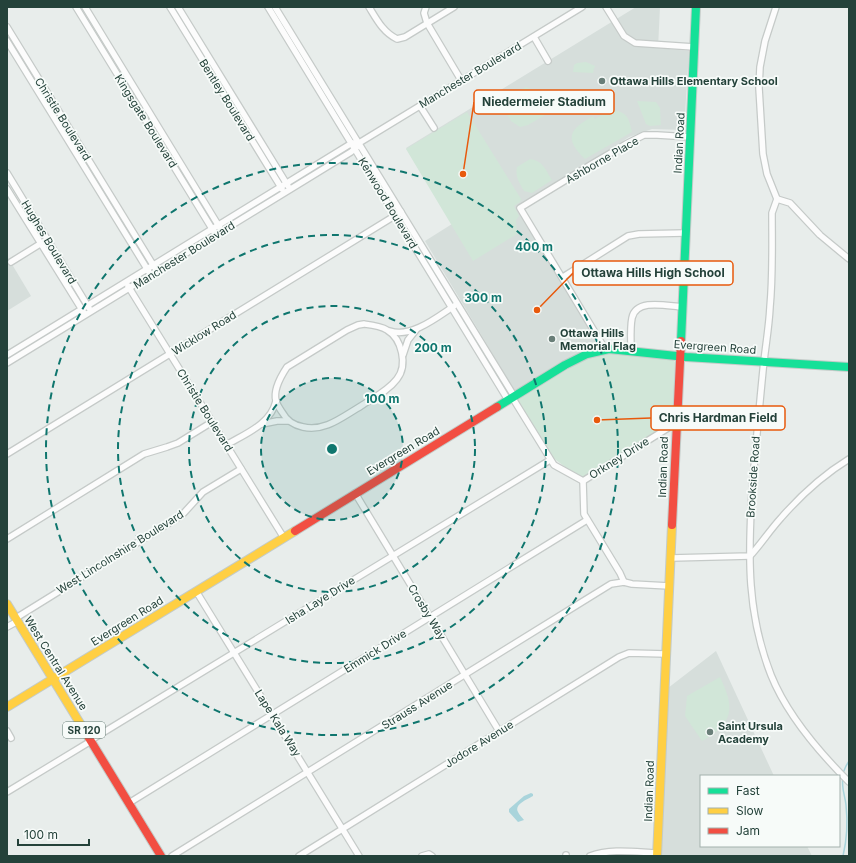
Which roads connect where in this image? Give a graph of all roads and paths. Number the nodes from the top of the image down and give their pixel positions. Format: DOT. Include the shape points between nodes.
graph roads {
  1 [pos="76,7"];
  2 [pos="85,7"];
  3 [pos="170,7"];
  4 [pos="178,7"];
  5 [pos="268,7"];
  6 [pos="275,7"];
  7 [pos="369,7"];
  8 [pos="426,7"];
  9 [pos="454,7"];
  10 [pos="582,7"];
  11 [pos="606,7"];
  12 [pos="696,7"];
  13 [pos="776,7"];
  14 [pos="427,23"];
  15 [pos="7,27"];
  16 [pos="534,36"];
  17 [pos="7,41"];
  18 [pos="694,47"];
  19 [pos="548,61"];
  20 [pos="461,80"];
  21 [pos="420,106"];
  22 [pos="434,128"];
  23 [pos="690,137"];
  24 [pos="352,143"];
  25 [pos="359,143"];
  26 [pos="356,149"];
  27 [pos="7,173"];
  28 [pos="287,184"];
  29 [pos="281,187"];
  30 [pos="7,189"];
  31 [pos="291,190"];
  32 [pos="284,193"];
  33 [pos="777,199"];
  34 [pos="401,212"];
  35 [pos="396,216"];
  36 [pos="218,226"];
  37 [pos="213,229"];
  38 [pos="222,232"];
  39 [pos="685,233"];
  40 [pos="216,235"];
  41 [pos="48,239"];
  42 [pos="41,243"];
  43 [pos="849,259"];
  44 [pos="11,262"];
  45 [pos="153,266"];
  46 [pos="147,269"];
  47 [pos="157,272"];
  48 [pos="151,275"];
  49 [pos="563,277"];
  50 [pos="126,282"];
  51 [pos="129,288"];
  52 [pos="457,304"];
  53 [pos="88,306"];
  54 [pos="682,307"];
  55 [pos="452,308"];
  56 [pos="83,312"];
  57 [pos="91,312"];
  58 [pos="418,328"];
  59 [pos="387,330"];
  60 [pos="605,349"];
  61 [pos="631,350"];
  62 [pos="170,354"];
  63 [pos="402,355"];
  64 [pos="7,356"];
  65 [pos="680,356"];
  66 [pos="764,361"];
  67 [pos="7,363"];
  68 [pos="849,366"];
  69 [pos="511,398"];
  70 [pos="276,401"];
  71 [pos="288,421"];
  72 [pos="212,422"];
  73 [pos="676,424"];
  74 [pos="260,425"];
  75 [pos="226,445"];
  76 [pos="7,454"];
  77 [pos="849,459"];
  78 [pos="550,460"];
  79 [pos="241,469"];
  80 [pos="583,481"];
  81 [pos="354,494"];
  82 [pos="587,520"];
  83 [pos="284,538"];
  84 [pos="7,539"];
  85 [pos="392,555"];
  86 [pos="750,556"];
  87 [pos="671,558"];
  88 [pos="624,582"];
  89 [pos="669,586"];
  90 [pos="196,591"];
  91 [pos="7,604"];
  92 [pos="429,617"];
  93 [pos="17,619"];
  94 [pos="7,627"];
  95 [pos="235,652"];
  96 [pos="666,654"];
  97 [pos="465,675"];
  98 [pos="53,679"];
  99 [pos="7,707"];
  100 [pos="272,715"];
  101 [pos="7,731"];
  102 [pos="499,732"];
  103 [pos="11,738"];
  104 [pos="91,741"];
  105 [pos="308,771"];
  106 [pos="849,782"];
  107 [pos="7,792"];
  108 [pos="129,803"];
  109 [pos="343,829"];
  110 [pos="657,854"];
  111 [pos="161,856"];
  112 [pos="172,856"];
  113 [pos="299,856"];
  114 [pos="359,856"];
  115 [pos="422,856"];
  116 [pos="432,856"];
  117 [pos="590,856"];
  1 -- 37 [label="street, Kingsgate Boulevard"];
  2 -- 36 [label="street, Kingsgate Boulevard"];
  3 -- 29 [label="street, Bentley Boulevard"];
  4 -- 28 [label="street, Bentley Boulevard"];
  5 -- 24 [label="street, Kenwood Boulevard"];
  6 -- 25 [label="street, Kenwood Boulevard"];
  7 -- 14 [label="street" via="381,26 396,39 405,37"];
  8 -- 14 [label="street" via="424,13"];
  9 -- 14 [label="street"];
  10 -- 16 [label="street, Manchester Boulevard"];
  11 -- 18 [label="street" via="624,36 635,44"];
  12 -- 18 [label="street, Indian Road"];
  13 -- 33 [label="street" via="765,41 759,88 763,154 767,174"];
  14 -- 20 [label="street"];
  15 -- 45 [label="street, Christie Boulevard"];
  16 -- 19 [label="street"];
  16 -- 20 [label="street, Manchester Boulevard"];
  17 -- 46 [label="street, Christie Boulevard"];
  18 -- 23 [label="street, Indian Road"];
  20 -- 21 [label="street, Manchester Boulevard"];
  21 -- 22 [label="street"];
  21 -- 25 [label="street, Manchester Boulevard"];
  23 -- 39 [label="street, Indian Road"];
  23 -- 49 [label="street, Ashborne Place" via="644,135 520,208"];
  24 -- 25 [label="street"];
  24 -- 26 [label="street, Kenwood Boulevard"];
  24 -- 28 [label="street, Manchester Boulevard"];
  25 -- 26 [label="street"];
  25 -- 34 [label="street, Kenwood Boulevard"];
  26 -- 31 [label="street, Manchester Boulevard"];
  26 -- 35 [label="street, Kenwood Boulevard"];
  27 -- 41 [label="street, Hughes Boulevard"];
  28 -- 29 [label="street, Manchester Boulevard"];
  28 -- 31 [label="street, Bentley Boulevard"];
  29 -- 32 [label="street, Bentley Boulevard"];
  29 -- 36 [label="street, Manchester Boulevard"];
  30 -- 42 [label="street, Hughes Boulevard"];
  31 -- 32 [label="street, Manchester Boulevard"];
  32 -- 38 [label="street, Manchester Boulevard"];
  33 -- 43 [label="street" via="790,203 820,236"];
  33 -- 66 [label="street, Brookside Road" via="772,213 770,307"];
  34 -- 35 [label="street, Wicklow Road"];
  34 -- 52 [label="street, Kenwood Boulevard"];
  35 -- 55 [label="street, Kenwood Boulevard"];
  35 -- 62 [label="street, Wicklow Road"];
  36 -- 37 [label="street, Manchester Boulevard"];
  36 -- 38 [label="street, Kingsgate Boulevard"];
  37 -- 40 [label="street, Kingsgate Boulevard"];
  37 -- 45 [label="street, Manchester Boulevard"];
  38 -- 40 [label="street, Manchester Boulevard"];
  39 -- 49 [label="street" via="628,236"];
  39 -- 54 [label="street, Indian Road"];
  40 -- 47 [label="street, Manchester Boulevard"];
  41 -- 42 [label="street"];
  41 -- 53 [label="street, Hughes Boulevard"];
  42 -- 44 [label="street"];
  42 -- 56 [label="street, Hughes Boulevard"];
  45 -- 46 [label="street, Manchester Boulevard"];
  45 -- 47 [label="street, Christie Boulevard"];
  46 -- 48 [label="street, Christie Boulevard"];
  46 -- 50 [label="street, Manchester Boulevard"];
  47 -- 48 [label="street, Manchester Boulevard"];
  48 -- 51 [label="street, Manchester Boulevard"];
  49 -- 60 [label="street"];
  50 -- 51 [label="street, Christie Boulevard"];
  50 -- 53 [label="street, Manchester Boulevard"];
  51 -- 57 [label="street, Manchester Boulevard"];
  51 -- 62 [label="street, Christie Boulevard"];
  52 -- 55 [label="street"];
  52 -- 69 [label="street, Kenwood Boulevard"];
  53 -- 56 [label="street, Manchester Boulevard"];
  53 -- 57 [label="street, Hughes Boulevard"];
  54 -- 61 [label="street" via="646,305 636,310 632,318"];
  54 -- 65 [label="street, Indian Road"];
  55 -- 58 [label="street"];
  55 -- 69 [label="street, Kenwood Boulevard"];
  56 -- 57 [label="street, Manchester Boulevard"];
  56 -- 64 [label="street, Manchester Boulevard"];
  56 -- 67 [label="street, Manchester Boulevard"];
  58 -- 59 [label="street" via="402,333"];
  58 -- 63 [label="street" via="408,340"];
  59 -- 63 [label="street" via="397,341"];
  59 -- 70 [label="street" via="370,324 358,325 287,367 278,384"];
  60 -- 61 [label="street, Evergreen Road"];
  60 -- 69 [label="street, Evergreen Road" via="578,358"];
  61 -- 65 [label="street, Evergreen Road"];
  62 -- 72 [label="street, Christie Boulevard"];
  62 -- 76 [label="street, Wicklow Road"];
  63 -- 71 [label="street" via="399,378 394,383 384,392 331,423 312,429"];
  65 -- 66 [label="street, Evergreen Road"];
  65 -- 73 [label="street, Indian Road"];
  66 -- 68 [label="street, Evergreen Road"];
  66 -- 86 [label="street, Brookside Road" via="756,437"];
  69 -- 78 [label="street"];
  69 -- 81 [label="street, Evergreen Road"];
  70 -- 71 [label="street"];
  70 -- 74 [label="street" via="269,417"];
  71 -- 74 [label="street"];
  72 -- 75 [label="street, Christie Boulevard"];
  72 -- 84 [label="street" via="178,443 144,454"];
  73 -- 80 [label="street, Orkney Drive"];
  73 -- 87 [label="street, Indian Road"];
  74 -- 75 [label="street"];
  75 -- 79 [label="street, Christie Boulevard"];
  77 -- 86 [label="street" via="810,488"];
  78 -- 80 [label="street" via="554,465"];
  78 -- 85 [label="street, Isha Laye Drive"];
  79 -- 83 [label="street, Christie Boulevard"];
  79 -- 93 [label="street, West Lincolnshire Boulevard" via="203,492 182,515"];
  80 -- 82 [label="street" via="584,514"];
  81 -- 83 [label="street, Evergreen Road"];
  81 -- 85 [label="street, Crosby Way"];
  82 -- 88 [label="street"];
  82 -- 92 [label="street, Emmick Drive"];
  83 -- 90 [label="street, Evergreen Road"];
  85 -- 92 [label="street, Crosby Way"];
  85 -- 95 [label="street, Isha Laye Drive"];
  86 -- 87 [label="street"];
  86 -- 106 [label="street, Brookside Road" via="754,614 772,676 800,726"];
  87 -- 89 [label="street, Indian Road"];
  88 -- 89 [label="street, Strauss Avenue"];
  88 -- 97 [label="street, Strauss Avenue" via="611,584"];
  89 -- 96 [label="street, Indian Road"];
  90 -- 95 [label="street, Lape Kala Way"];
  90 -- 98 [label="street, Evergreen Road"];
  91 -- 93 [label="street, West Central Avenue / SR 120"];
  92 -- 97 [label="street, Crosby Way"];
  92 -- 100 [label="street, Emmick Drive"];
  93 -- 94 [label="street, West Lincolnshire Boulevard"];
  93 -- 98 [label="street, West Central Avenue / SR 120"];
  95 -- 100 [label="street, Lape Kala Way"];
  95 -- 104 [label="street, Isha Laye Drive"];
  96 -- 102 [label="street, Jodore Avenue" via="629,653"];
  96 -- 110 [label="street, Indian Road"];
  97 -- 102 [label="street, Crosby Way"];
  97 -- 105 [label="street, Strauss Avenue"];
  98 -- 99 [label="street, Evergreen Road"];
  98 -- 104 [label="street, West Central Avenue / SR 120"];
  100 -- 105 [label="street, Lape Kala Way"];
  100 -- 108 [label="street, Emmick Drive"];
  101 -- 103 [label="street"];
  102 -- 109 [label="street, Jodore Avenue"];
  104 -- 107 [label="street, Isha Laye Drive"];
  104 -- 108 [label="street, West Central Avenue / SR 120"];
  105 -- 109 [label="street, Lape Kala Way"];
  105 -- 112 [label="street, Strauss Avenue"];
  108 -- 111 [label="street, West Central Avenue / SR 120"];
  109 -- 113 [label="street, Jodore Avenue"];
  109 -- 114 [label="street, Lape Kala Way"];
  110 -- 117 [label="street" via="614,851"];
  115 -- 116 [label="street"];
}
